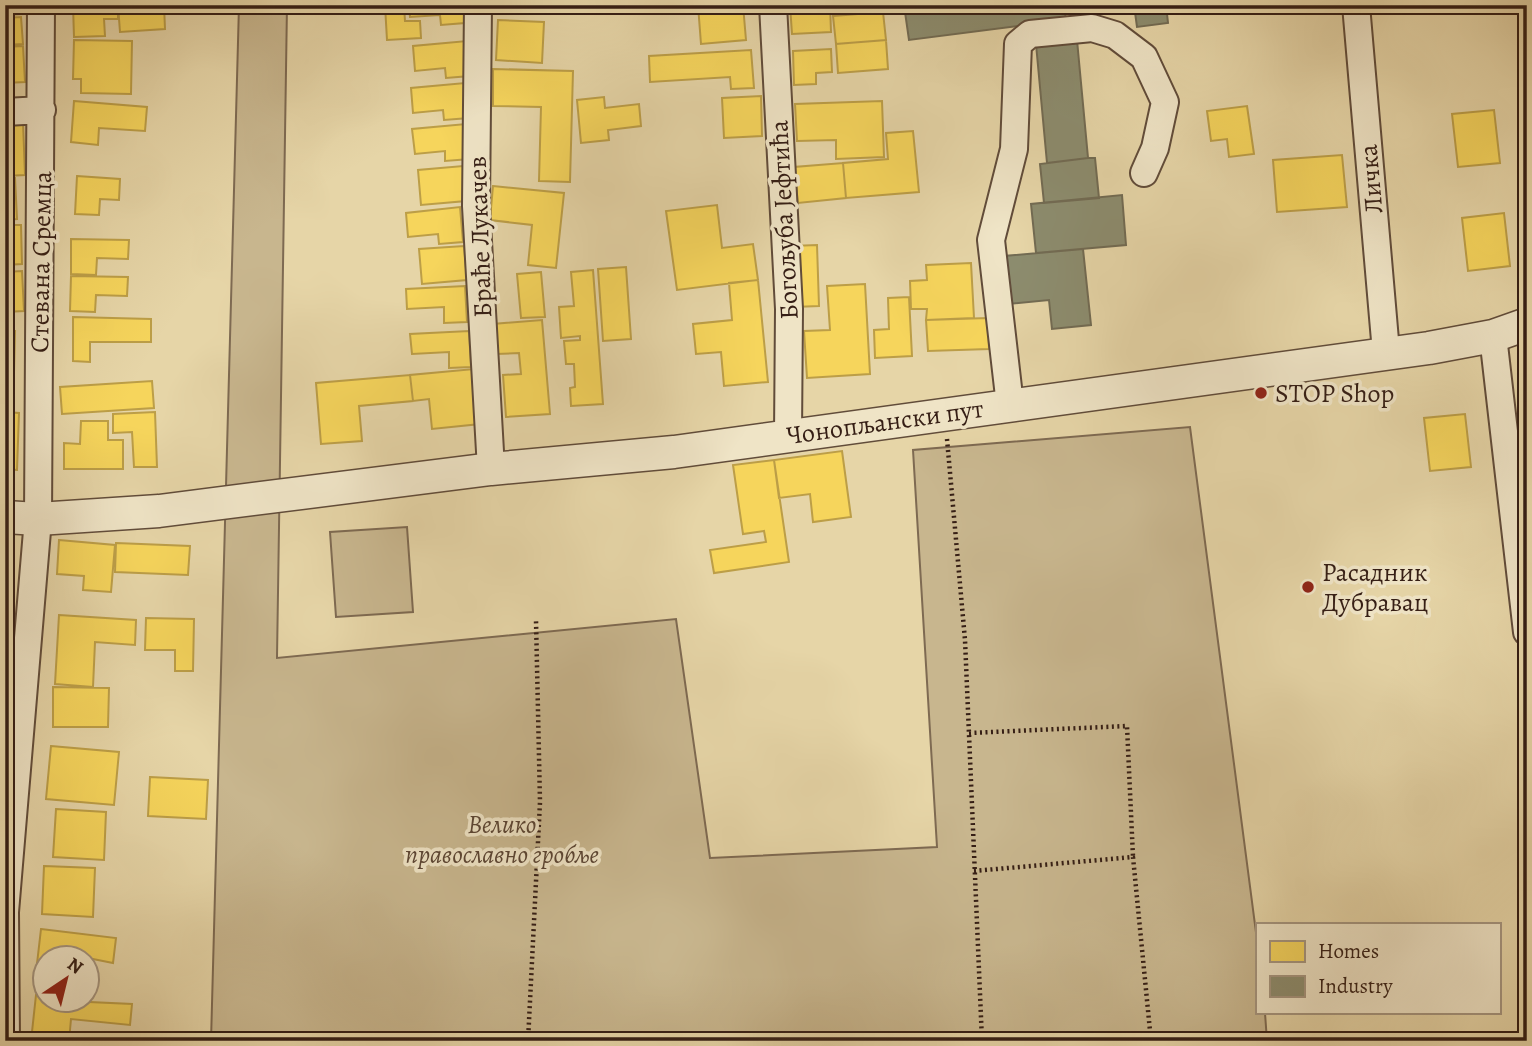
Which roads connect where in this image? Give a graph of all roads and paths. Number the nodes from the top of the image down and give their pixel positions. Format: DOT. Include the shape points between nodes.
graph roads {
  1 [pos="41,5"];
  2 [pos="478,5"];
  3 [pos="773,5"];
  4 [pos="1356,5"];
  5 [pos="1094,17"];
  6 [pos="42,110"];
  7 [pos="5,112"];
  8 [pos="1144,173"];
  9 [pos="1527,324"];
  10 [pos="1493,336"];
  11 [pos="1386,352"];
  12 [pos="1010,405"];
  13 [pos="945,414"];
  14 [pos="788,435"];
  15 [pos="491,470"];
  16 [pos="5,517"];
  17 [pos="38,519"];
  18 [pos="536,620"];
  19 [pos="1527,632"];
  20 [pos="969,733"];
  21 [pos="1133,857"];
  22 [pos="974,871"];
  23 [pos="5,912"];
  24 [pos="6,1041"];
  25 [pos="528,1041"];
  26 [pos="982,1041"];
  27 [pos="1151,1041"];
  1 -- 6 [label="street, Стевана Сремца"];
  2 -- 15 [label="street, Браће Лукачев" via="477,206"];
  3 -- 14 [label="street, Богољуба Јефтића" via="789,309"];
  4 -- 11 [label="street, Личка"];
  5 -- 8 [label="street" via="1144,57 1165,102"];
  5 -- 12 [label="street" via="1030,34 1018,44 1014,149 991,240"];
  6 -- 7 [label="street"];
  6 -- 17 [label="street, Стевана Сремца"];
  9 -- 10 [label="street, Чонопљански пут"];
  10 -- 11 [label="street, Чонопљански пут"];
  10 -- 19 [label="street"];
  11 -- 12 [label="street, Чонопљански пут"];
  12 -- 13 [label="street, Чонопљански пут"];
  13 -- 14 [label="street, Чонопљански пут"];
  13 -- 20 [label="path"];
  14 -- 15 [label="street, Чонопљански пут" via="674,452"];
  15 -- 17 [label="street, Чонопљански пут" via="159,511"];
  16 -- 17 [label="street, Чонопљански пут"];
  17 -- 23 [label="street, Стевана Сремца"];
  18 -- 25 [label="path" via="540,802"];
  20 -- 21 [label="path" via="1127,726"];
  20 -- 22 [label="path"];
  21 -- 22 [label="path"];
  21 -- 27 [label="path"];
  22 -- 26 [label="path"];
  23 -- 24 [label="street, Стевана Сремца"];
}
